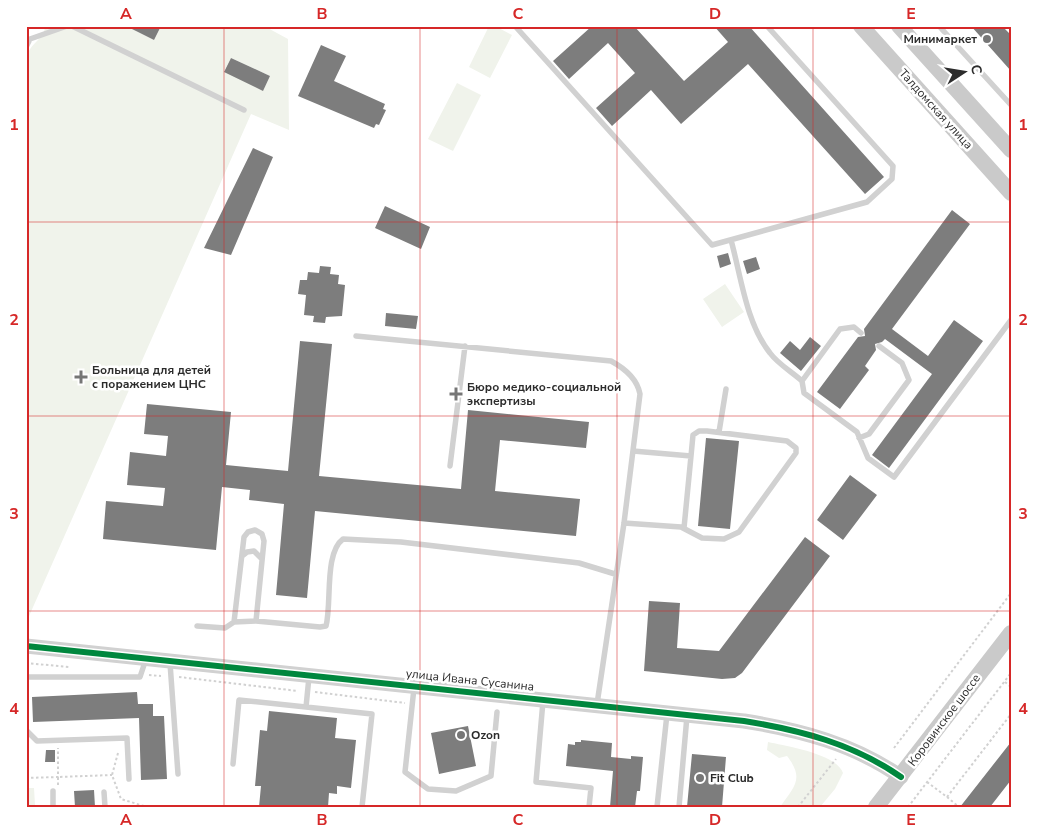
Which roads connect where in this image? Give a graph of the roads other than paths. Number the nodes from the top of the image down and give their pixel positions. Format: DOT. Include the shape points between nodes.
graph roads {
  1 [pos="67,26"];
  2 [pos="72,26"];
  3 [pos="515,26"];
  4 [pos="767,26"];
  5 [pos="860,26"];
  6 [pos="939,26"];
  7 [pos="902,27"];
  8 [pos="26,47"];
  9 [pos="1011,105"];
  10 [pos="244,110"];
  11 [pos="1011,150"];
  12 [pos="1011,193"];
  13 [pos="731,240"];
  14 [pos="1011,320"];
  15 [pos="861,333"];
  16 [pos="356,336"];
  17 [pos="465,346"];
  18 [pos="879,346"];
  19 [pos="802,380"];
  20 [pos="726,389"];
  21 [pos="719,432"];
  22 [pos="859,438"];
  23 [pos="633,452"];
  24 [pos="691,456"];
  25 [pos="450,466"];
  26 [pos="624,523"];
  27 [pos="684,528"];
  28 [pos="242,556"];
  29 [pos="262,560"];
  30 [pos="615,574"];
  31 [pos="256,621"];
  32 [pos="234,622"];
  33 [pos="197,626"];
  34 [pos="1011,632"];
  35 [pos="26,646"];
  36 [pos="146,658"];
  37 [pos="170,661"];
  38 [pos="310,675"];
  39 [pos="26,677"];
  40 [pos="414,685"];
  41 [pos="543,699"];
  42 [pos="597,704"];
  43 [pos="306,707"];
  44 [pos="497,712"];
  45 [pos="668,712"];
  46 [pos="687,714"];
  47 [pos="26,730"];
  48 [pos="233,764"];
  49 [pos="178,774"];
  50 [pos="901,777"];
  51 [pos="129,779"];
  52 [pos="53,791"];
  53 [pos="104,792"];
  54 [pos="54,807"];
  55 [pos="105,807"];
  56 [pos="362,807"];
  57 [pos="589,807"];
  58 [pos="657,807"];
  59 [pos="679,807"];
  60 [pos="876,807"];
  1 -- 8 [label="lane" via="30,39"];
  2 -- 10 [label="lane"];
  3 -- 13 [label="lane" via="712,245"];
  4 -- 13 [label="lane" via="893,166 892,179 866,202"];
  5 -- 12 [label="main road, Талдомская улица"];
  6 -- 9 [label="lane"];
  7 -- 11 [label="main road"];
  13 -- 19 [label="lane" via="751,314 762,341 771,354"];
  14 -- 22 [label="lane" via="894,477 868,458"];
  15 -- 19 [label="lane" via="854,328 840,330"];
  16 -- 17 [label="lane"];
  17 -- 23 [label="lane" via="611,361 622,367 635,381 640,394"];
  17 -- 25 [label="lane"];
  18 -- 22 [label="lane" via="902,363 909,380 869,434"];
  19 -- 22 [label="lane" via="804,393 857,432"];
  20 -- 21 [label="lane"];
  21 -- 24 [label="lane" via="696,432"];
  21 -- 27 [label="lane" via="788,441 796,448 796,453 732,538 702,538"];
  23 -- 24 [label="lane"];
  23 -- 26 [label="lane"];
  24 -- 27 [label="lane"];
  26 -- 27 [label="lane"];
  26 -- 30 [label="lane"];
  28 -- 29 [label="lane" via="254,551"];
  28 -- 29 [label="lane" via="244,537 255,530 263,537"];
  28 -- 32 [label="lane"];
  29 -- 31 [label="lane"];
  30 -- 31 [label="lane" via="580,563 401,542 344,539 338,543 333,556 326,626"];
  30 -- 42 [label="lane"];
  31 -- 32 [label="lane"];
  32 -- 33 [label="lane" via="225,628"];
  34 -- 50 [label="main road, Коровинское шоссе"];
  35 -- 36 [label="street, улица Ивана Сусанина"];
  36 -- 37 [label="street, улица Ивана Сусанина"];
  36 -- 39 [label="lane" via="140,677"];
  37 -- 38 [label="street, улица Ивана Сусанина"];
  37 -- 49 [label="lane"];
  38 -- 40 [label="street, улица Ивана Сусанина"];
  38 -- 43 [label="lane"];
  40 -- 41 [label="street, улица Ивана Сусанина"];
  40 -- 44 [label="lane" via="405,772 428,788 456,791 491,776"];
  41 -- 42 [label="street, улица Ивана Сусанина"];
  41 -- 57 [label="lane" via="536,782 591,788"];
  42 -- 45 [label="street, улица Ивана Сусанина"];
  43 -- 48 [label="lane" via="239,700"];
  43 -- 56 [label="lane" via="372,714"];
  45 -- 46 [label="street, улица Ивана Сусанина"];
  45 -- 58 [label="lane"];
  46 -- 50 [label="street, улица Ивана Сусанина" via="772,725 816,736 881,763"];
  46 -- 59 [label="lane"];
  47 -- 51 [label="lane" via="37,741 127,738"];
  50 -- 60 [label="main road, Коровинское шоссе"];
  52 -- 54 [label="lane"];
  53 -- 55 [label="lane"];
}
